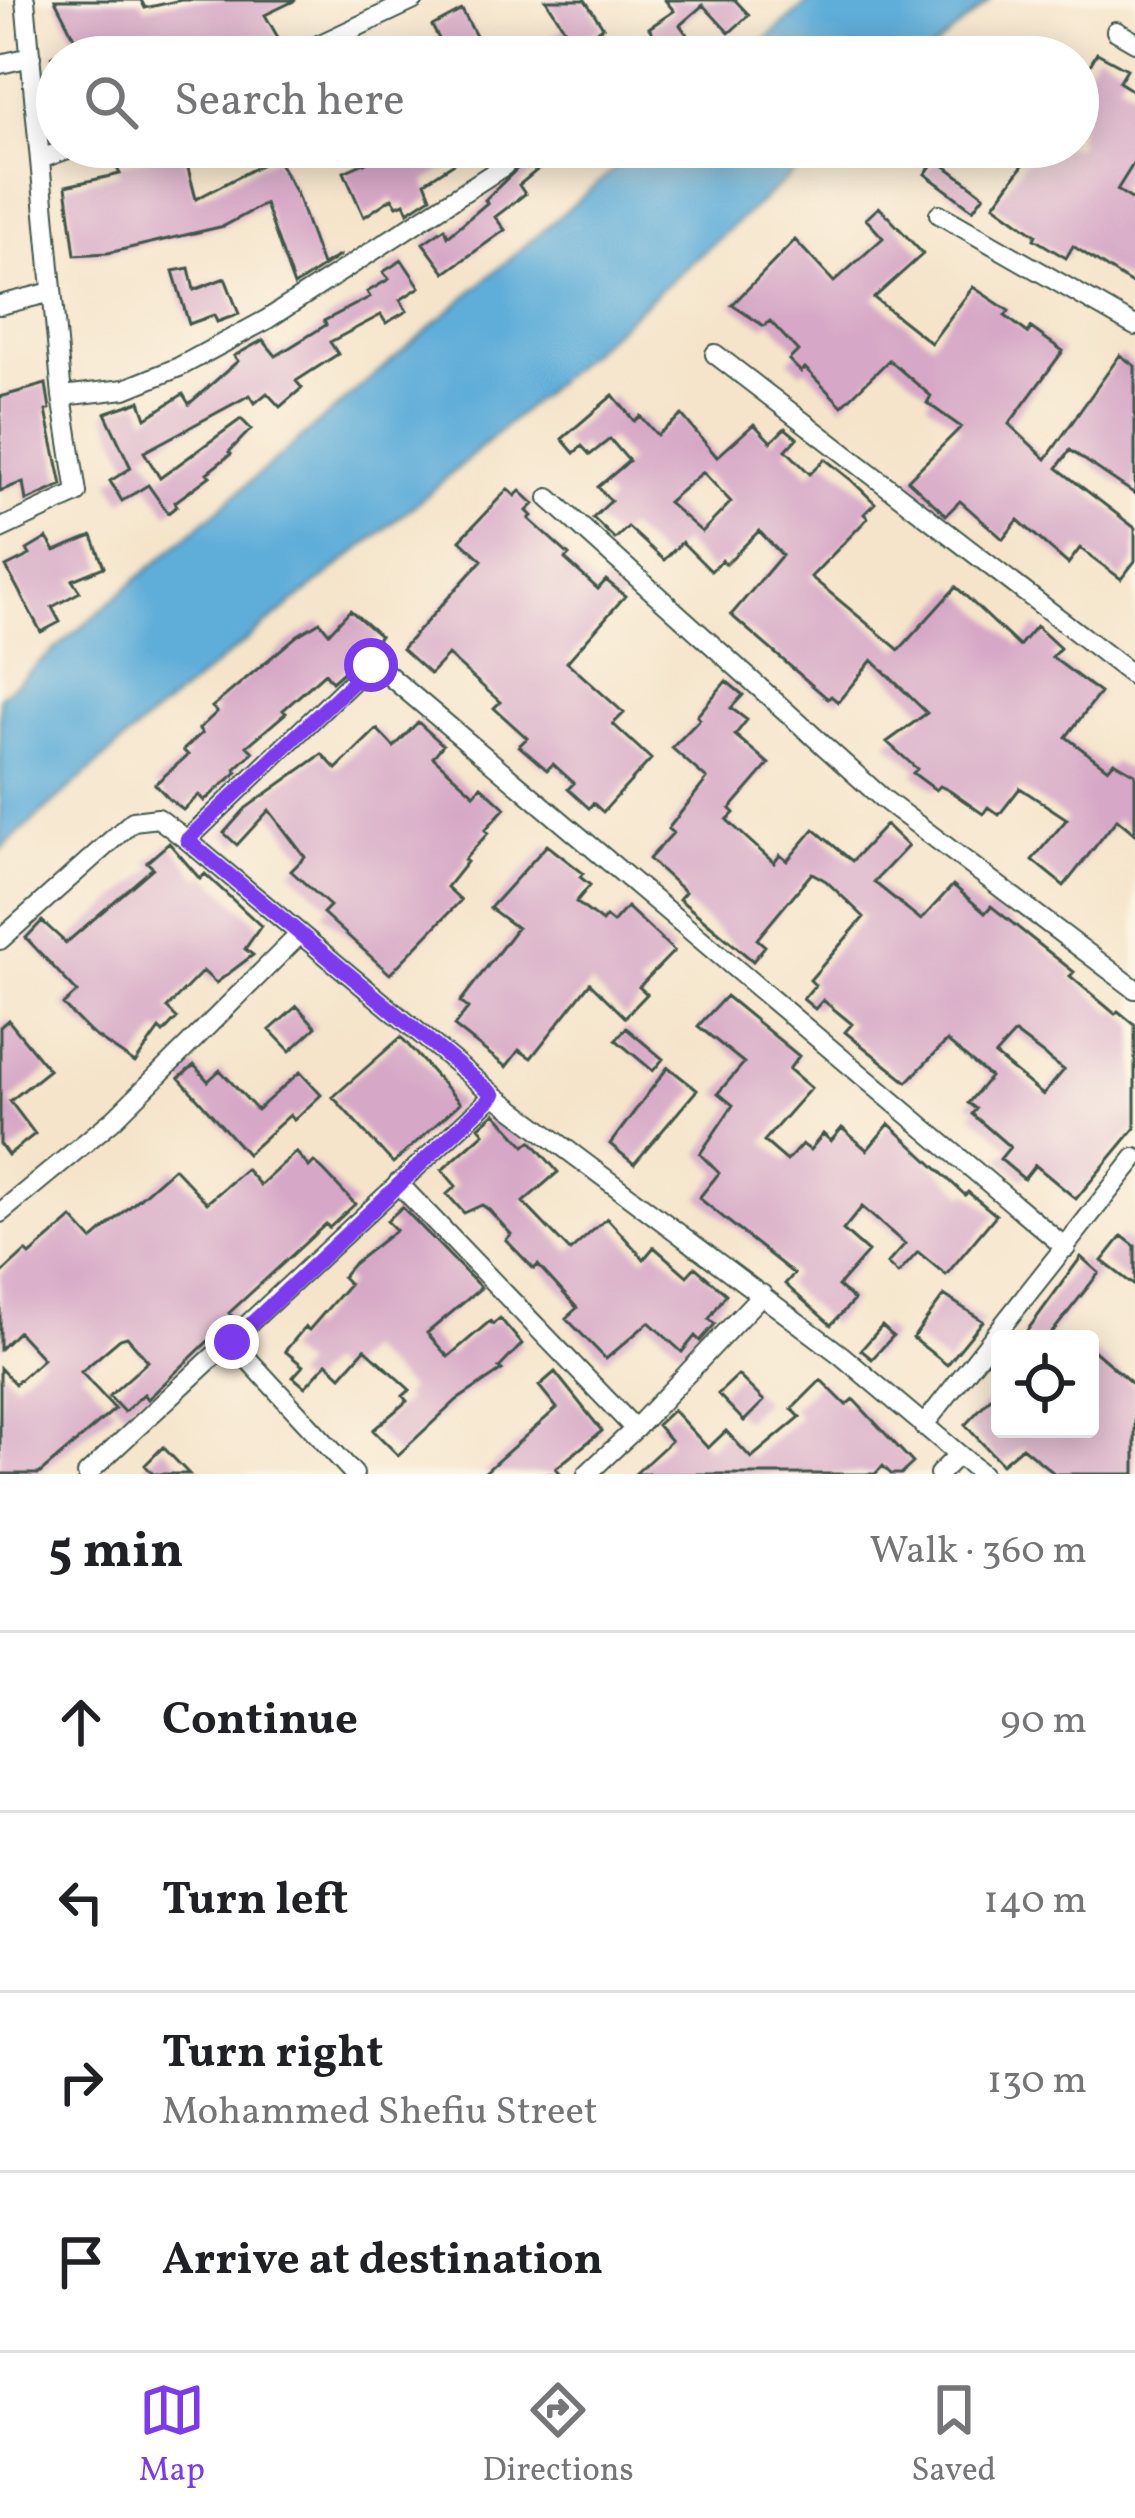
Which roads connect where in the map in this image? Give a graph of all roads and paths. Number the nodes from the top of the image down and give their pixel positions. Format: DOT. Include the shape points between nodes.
graph roads {
  1 [pos="26,0"];
  2 [pos="414,0"];
  3 [pos="1116,31"];
  4 [pos="338,36"];
  5 [pos="1135,42"];
  6 [pos="32,58"];
  7 [pos="0,64"];
  8 [pos="36,94"];
  9 [pos="44,168"];
  10 [pos="501,168"];
  11 [pos="939,214"];
  12 [pos="52,292"];
  13 [pos="0,304"];
  14 [pos="1135,326"];
  15 [pos="716,354"];
  16 [pos="62,396"];
  17 [pos="549,498"];
  18 [pos="0,530"];
  19 [pos="1135,677"];
  20 [pos="187,840"];
  21 [pos="300,934"];
  22 [pos="0,940"];
  23 [pos="1135,989"];
  24 [pos="494,1095"];
  25 [pos="1135,1158"];
  26 [pos="398,1183"];
  27 [pos="0,1214"];
  28 [pos="1066,1248"];
  29 [pos="762,1294"];
  30 [pos="232,1342"];
  31 [pos="923,1426"];
  32 [pos="635,1429"];
  33 [pos="958,1456"];
  34 [pos="86,1474"];
  35 [pos="354,1474"];
  36 [pos="587,1474"];
  37 [pos="938,1474"];
  38 [pos="982,1474"];
  1 -- 6 [label="street"];
  2 -- 4 [label="street"];
  3 -- 5 [label="street"];
  6 -- 7 [label="street"];
  6 -- 8 [label="street"];
  9 -- 12 [label="street"];
  10 -- 16 [label="street" via="179,367 125,389"];
  11 -- 14 [label="street"];
  12 -- 13 [label="street"];
  12 -- 16 [label="street"];
  15 -- 19 [label="street"];
  16 -- 18 [label="street" via="77,493"];
  17 -- 23 [label="street" via="882,798"];
  20 -- 21 [label="street"];
  20 -- 22 [label="street" via="158,818 134,821"];
  20 -- 28 [label="street" via="363,670 380,668"];
  21 -- 24 [label="street"];
  21 -- 27 [label="street" via="114,1120"];
  24 -- 26 [label="street"];
  24 -- 29 [label="street"];
  25 -- 28 [label="street"];
  26 -- 30 [label="street"];
  26 -- 32 [label="street"];
  28 -- 31 [label="street"];
  29 -- 31 [label="street"];
  29 -- 32 [label="street"];
  30 -- 34 [label="street"];
  30 -- 35 [label="street"];
  31 -- 33 [label="street"];
  32 -- 36 [label="street"];
  33 -- 37 [label="street"];
  33 -- 38 [label="street"];
}
